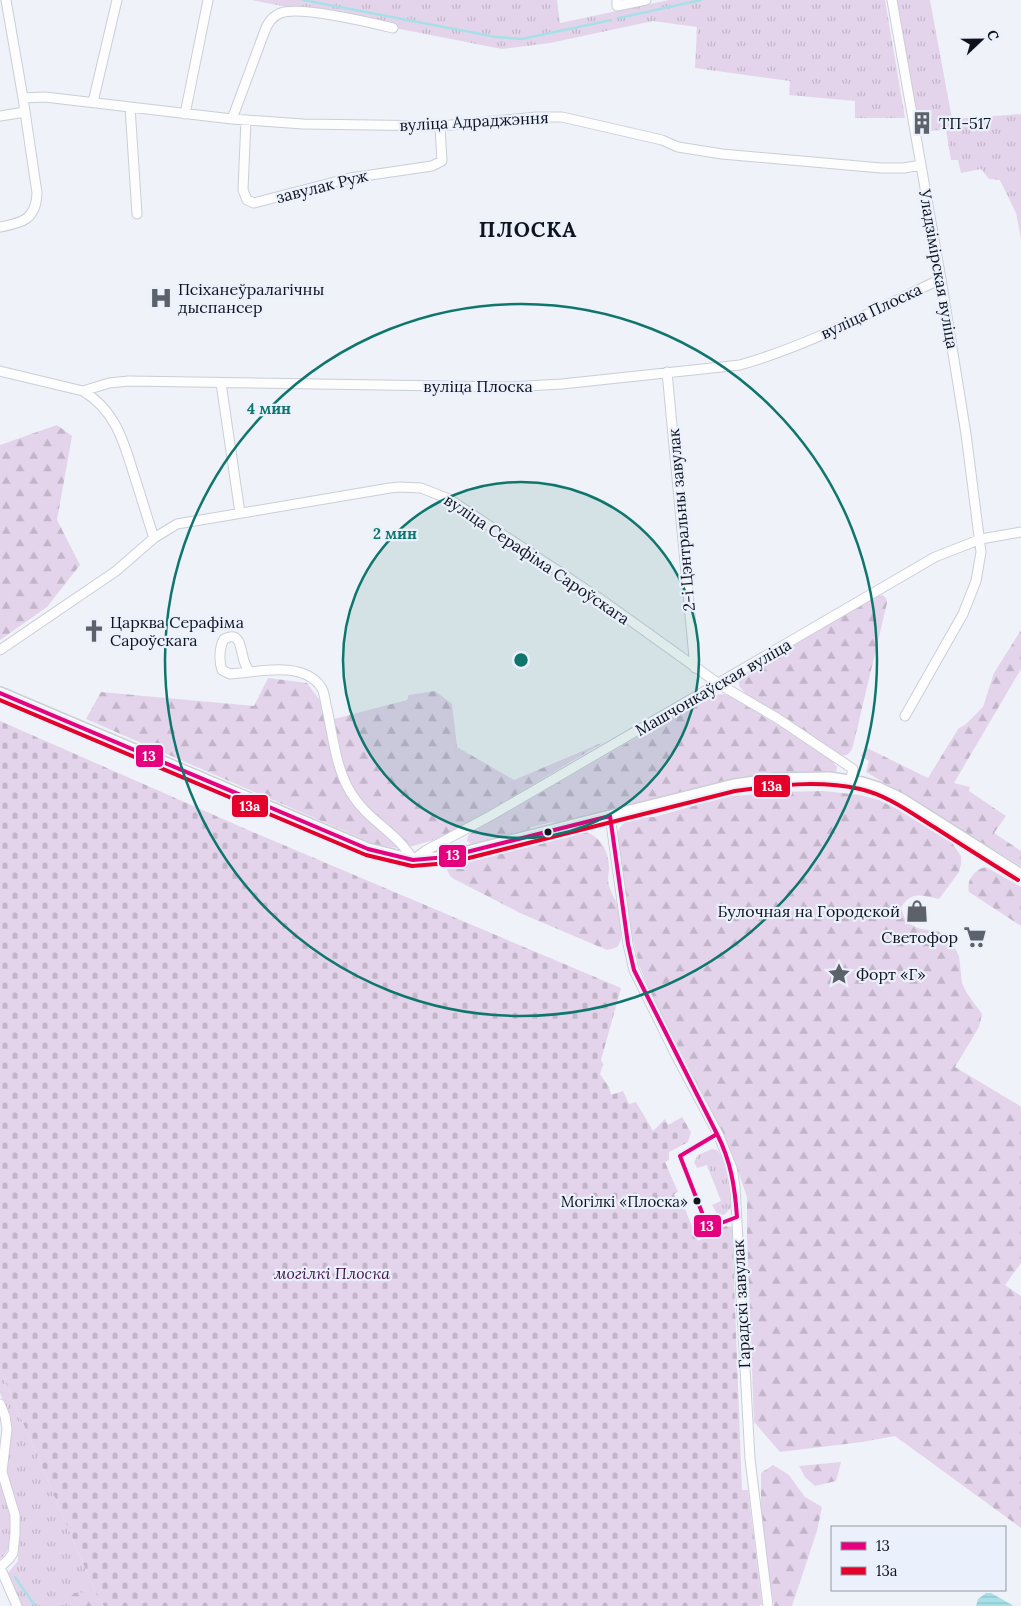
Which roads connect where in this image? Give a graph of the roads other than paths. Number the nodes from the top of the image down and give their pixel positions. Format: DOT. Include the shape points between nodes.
graph roads {
  1 [pos="6,0"];
  2 [pos="117,0"];
  3 [pos="208,0"];
  4 [pos="646,0"];
  5 [pos="892,0"];
  6 [pos="617,3"];
  7 [pos="4,14"];
  8 [pos="393,28"];
  9 [pos="23,98"];
  10 [pos="93,102"];
  11 [pos="130,107"];
  12 [pos="25,112"];
  13 [pos="185,114"];
  14 [pos="0,116"];
  15 [pos="232,119"];
  16 [pos="246,120"];
  17 [pos="440,126"];
  18 [pos="921,165"];
  19 [pos="137,214"];
  20 [pos="0,227"];
  21 [pos="941,279"];
  22 [pos="0,372"];
  23 [pos="667,372"];
  24 [pos="222,383"];
  25 [pos="84,391"];
  26 [pos="240,513"];
  27 [pos="1021,532"];
  28 [pos="154,538"];
  29 [pos="981,539"];
  30 [pos="0,650"];
  31 [pos="695,668"];
  32 [pos="250,672"];
  33 [pos="719,684"];
  34 [pos="0,693"];
  35 [pos="905,716"];
  36 [pos="850,781"];
  37 [pos="610,816"];
  38 [pos="413,860"];
  39 [pos="1021,875"];
  40 [pos="0,1404"];
  41 [pos="17,1606"];
  42 [pos="768,1606"];
  1 -- 7 [label="street"];
  2 -- 10 [label="street"];
  3 -- 13 [label="street"];
  4 -- 6 [label="street"];
  5 -- 18 [label="street, Уладзімірская вуліца"];
  7 -- 9 [label="street"];
  8 -- 15 [label="street" via="299,11 279,13 264,33"];
  9 -- 10 [label="street, вуліца Адраджэння"];
  9 -- 12 [label="street"];
  10 -- 11 [label="street, вуліца Адраджэння"];
  11 -- 13 [label="street, вуліца Адраджэння"];
  11 -- 19 [label="street"];
  12 -- 14 [label="street"];
  12 -- 20 [label="street" via="37,201 32,214 26,219"];
  13 -- 15 [label="street, вуліца Адраджэння"];
  15 -- 16 [label="street, вуліца Адраджэння"];
  16 -- 17 [label="street, вуліца Адраджэння" via="319,125"];
  16 -- 17 [label="street, завулак Руж" via="243,193 254,203 350,178 438,164 442,161"];
  17 -- 18 [label="street, вуліца Адраджэння" via="562,117 662,140 678,147 722,154 881,168"];
  18 -- 21 [label="street, Уладзімірская вуліца"];
  21 -- 23 [label="street, вуліца Плоска" via="765,357 740,365"];
  21 -- 29 [label="street, Уладзімірская вуліца"];
  22 -- 25 [label="street, вуліца Плоска"];
  23 -- 24 [label="street, вуліца Плоска" via="508,387"];
  23 -- 31 [label="street, 2-і Цэнтральны завулак"];
  24 -- 25 [label="street, вуліца Плоска" via="120,382"];
  24 -- 26 [label="street"];
  25 -- 28 [label="street" via="100,402 120,431"];
  26 -- 28 [label="street, вуліца Серафіма Сароўскага" via="177,524"];
  26 -- 31 [label="street, вуліца Серафіма Сароўскага" via="400,487 431,491 449,499 599,598"];
  27 -- 29 [label="street, Машчонкаўская вуліца"];
  28 -- 30 [label="street, вуліца Серафіма Сароўскага" via="116,570"];
  29 -- 33 [label="street, Машчонкаўская вуліца" via="935,557 904,574"];
  29 -- 35 [label="street, Уладзімірская вуліца" via="980,565 971,598"];
  31 -- 33 [label="street, вуліца Серафіма Сароўскага"];
  32 -- 32 [label="street" via="230,674 222,670 221,646 224,639 230,637 239,641"];
  32 -- 38 [label="street" via="288,670 306,676 322,688 340,766 350,792 368,814 398,840"];
  33 -- 36 [label="street, вуліца Серафіма Сароўскага" via="778,718 853,769"];
  33 -- 38 [label="street, Машчонкаўская вуліца"];
  34 -- 38 [label="main road" via="368,849"];
  36 -- 37 [label="main road" via="806,778 755,781"];
  36 -- 39 [label="main road" via="878,788 901,799"];
  37 -- 38 [label="main road" via="465,854"];
  37 -- 42 [label="street, Гарадскі завулак" via="634,970 718,1134 732,1168 750,1459"];
  40 -- 41 [label="street" via="7,1429 2,1472 15,1515 13,1553 0,1566"];
}
